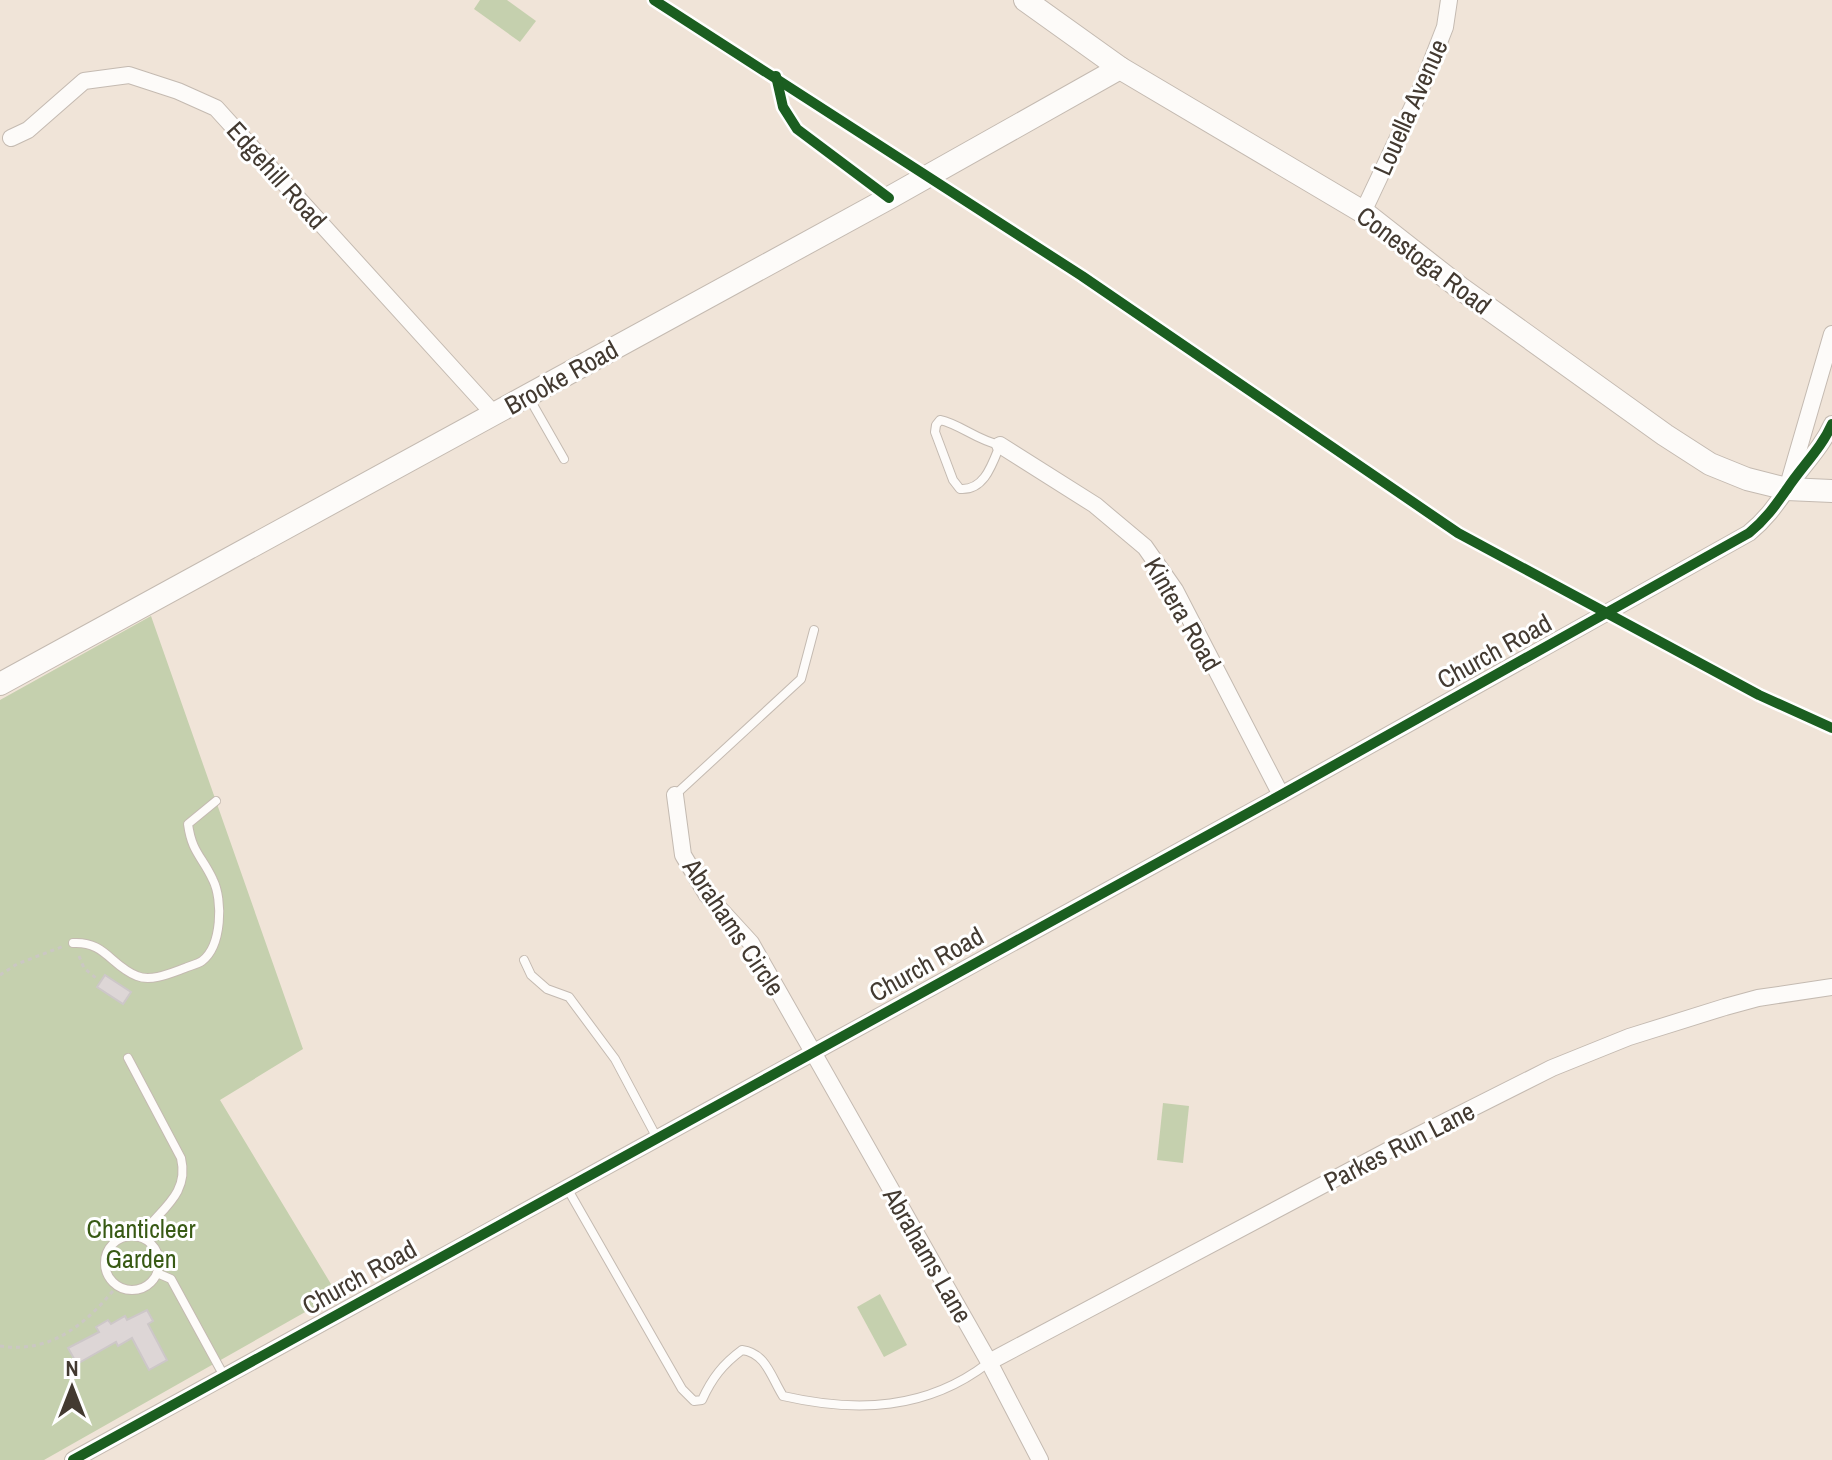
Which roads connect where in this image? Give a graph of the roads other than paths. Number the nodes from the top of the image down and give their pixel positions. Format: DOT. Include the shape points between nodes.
graph roads {
  1 [pos="1025,0"];
  2 [pos="1449,0"];
  3 [pos="1120,68"];
  4 [pos="11,138"];
  5 [pos="1363,212"];
  6 [pos="1832,334"];
  7 [pos="527,395"];
  8 [pos="494,414"];
  9 [pos="1832,424"];
  10 [pos="1000,445"];
  11 [pos="564,459"];
  12 [pos="1787,489"];
  13 [pos="1832,491"];
  14 [pos="814,630"];
  15 [pos="0,684"];
  16 [pos="675,795"];
  17 [pos="1281,795"];
  18 [pos="216,801"];
  19 [pos="73,943"];
  20 [pos="524,960"];
  21 [pos="1832,987"];
  22 [pos="813,1051"];
  23 [pos="128,1058"];
  24 [pos="657,1138"];
  25 [pos="567,1188"];
  26 [pos="140,1237"];
  27 [pos="157,1273"];
  28 [pos="989,1362"];
  29 [pos="224,1376"];
  30 [pos="73,1460"];
  31 [pos="1040,1460"];
  1 -- 3 [label="main road, Conestoga Road"];
  2 -- 5 [label="street, Louella Avenue" via="1445,27 1420,91"];
  3 -- 5 [label="main road, Conestoga Road"];
  3 -- 7 [label="main road, Brooke Road"];
  4 -- 8 [label="street, Edgehill Road" via="28,130 84,81 129,75 216,108"];
  5 -- 12 [label="main road, Conestoga Road" via="1665,435 1710,464"];
  6 -- 12 [label="street"];
  7 -- 8 [label="main road, Brooke Road"];
  7 -- 11 [label="lane"];
  8 -- 15 [label="main road, Brooke Road"];
  9 -- 12 [label="street, Church Road"];
  10 -- 10 [label="lane" via="977,487 960,489 936,425 948,421 974,438"];
  10 -- 17 [label="street, Kintera Road" via="1095,505 1145,547 1175,590"];
  12 -- 13 [label="main road, Conestoga Road"];
  12 -- 17 [label="street, Church Road" via="1768,518 1749,533"];
  14 -- 16 [label="lane" via="801,679"];
  16 -- 22 [label="street, Abrahams Circle" via="683,855 707,895 751,943"];
  17 -- 22 [label="street, Church Road"];
  18 -- 19 [label="lane" via="188,824 191,844 214,881 221,912 214,943 202,961 137,977 96,946"];
  20 -- 24 [label="lane" via="531,975 547,989 569,997 578,1009 615,1059"];
  21 -- 28 [label="street, Parkes Run Lane" via="1725,1007 1552,1068"];
  22 -- 24 [label="street, Church Road"];
  22 -- 28 [label="street, Abrahams Lane"];
  23 -- 26 [label="lane" via="184,1167 178,1194"];
  24 -- 25 [label="street, Church Road"];
  25 -- 28 [label="lane" via="682,1389 694,1401 702,1400 713,1378 742,1350 764,1360 783,1396 874,1406 923,1399"];
  25 -- 29 [label="street, Church Road"];
  26 -- 27 [label="lane" via="157,1252"];
  26 -- 27 [label="lane" via="123,1237 108,1250 105,1269 117,1286 137,1289"];
  27 -- 29 [label="lane" via="171,1279"];
  28 -- 31 [label="street, Abrahams Lane"];
  29 -- 30 [label="street, Church Road"];
}
